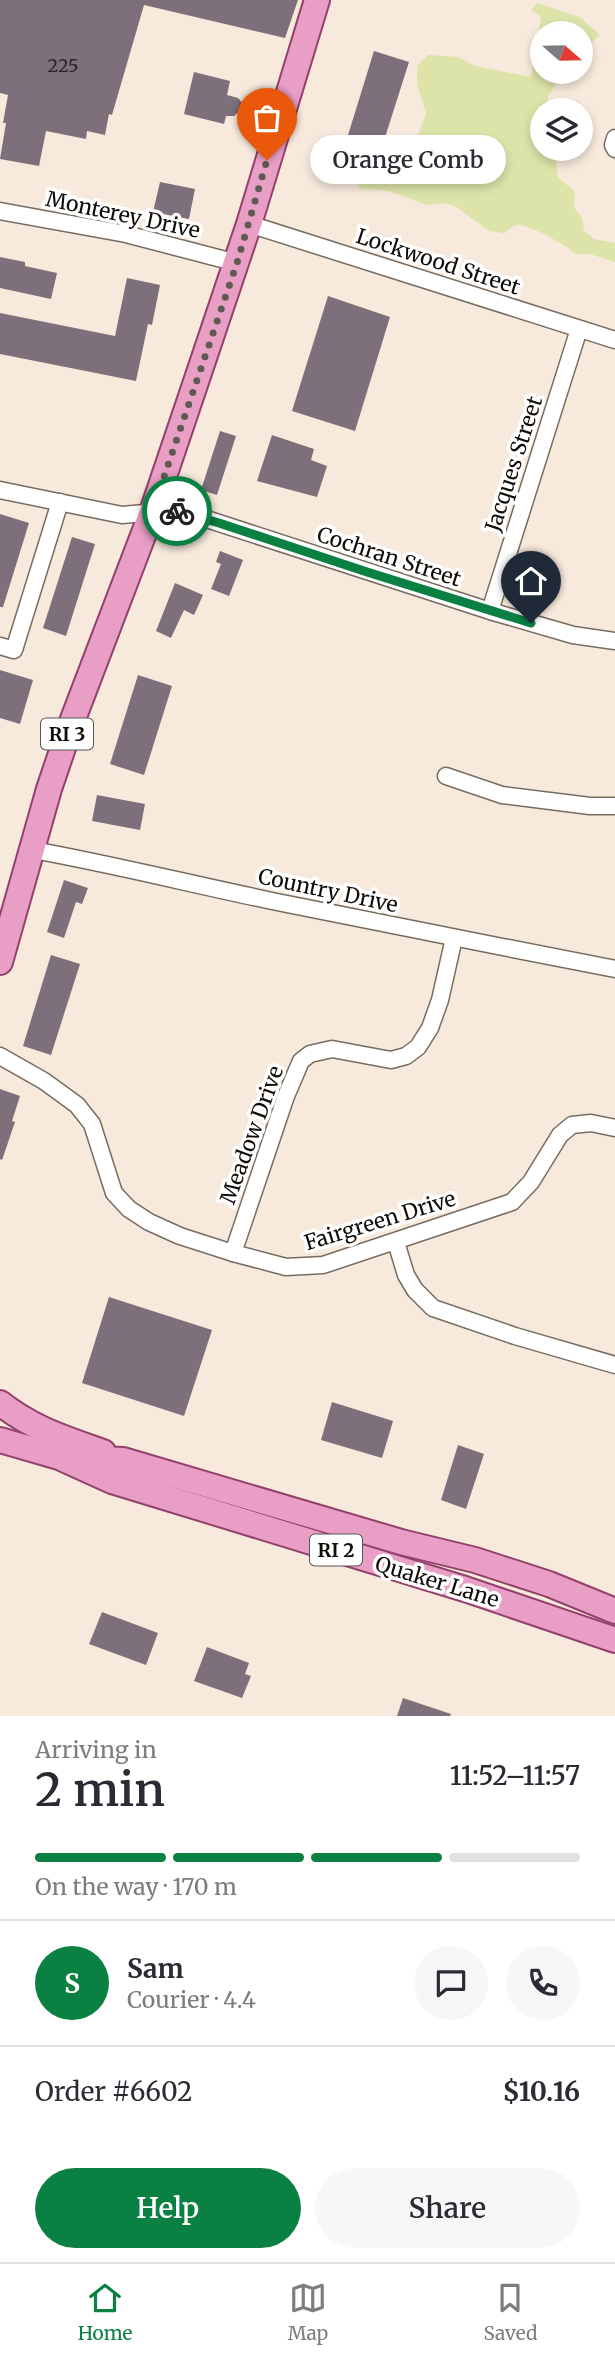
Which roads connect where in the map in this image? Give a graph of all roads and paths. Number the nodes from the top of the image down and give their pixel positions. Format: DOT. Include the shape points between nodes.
graph roads {
  1 [pos="317,0"];
  2 [pos="615,138"];
  3 [pos="615,149"];
  4 [pos="0,211"];
  5 [pos="249,224"];
  6 [pos="237,263"];
  7 [pos="579,329"];
  8 [pos="615,340"];
  9 [pos="0,490"];
  10 [pos="60,502"];
  11 [pos="152,512"];
  12 [pos="490,611"];
  13 [pos="615,641"];
  14 [pos="0,646"];
  15 [pos="446,776"];
  16 [pos="615,806"];
  17 [pos="33,850"];
  18 [pos="454,938"];
  19 [pos="2,951"];
  20 [pos="615,969"];
  21 [pos="0,1056"];
  22 [pos="615,1128"];
  23 [pos="396,1242"];
  24 [pos="233,1253"];
  25 [pos="615,1365"];
  26 [pos="0,1403"];
  27 [pos="0,1440"];
  28 [pos="59,1457"];
  29 [pos="123,1460"];
  30 [pos="475,1560"];
  31 [pos="549,1584"];
  32 [pos="465,1589"];
  33 [pos="615,1599"];
  34 [pos="615,1611"];
  35 [pos="615,1640"];
  1 -- 5 [label="main road, RI 3"];
  2 -- 3 [label="street"];
  4 -- 6 [label="street, Monterey Drive" via="126,234"];
  5 -- 6 [label="main road, RI 3"];
  5 -- 7 [label="street, Lockwood Street"];
  6 -- 11 [label="main road, RI 3"];
  7 -- 8 [label="street, Lockwood Street"];
  7 -- 12 [label="street, Jacques Street"];
  9 -- 10 [label="street, Cochran Street"];
  10 -- 11 [label="street, Cochran Street" via="130,516"];
  10 -- 14 [label="street" via="13,650"];
  11 -- 12 [label="street, Cochran Street" via="188,513"];
  11 -- 17 [label="main road, RI 3" via="70,727"];
  12 -- 13 [label="street, Cochran Street" via="573,635"];
  15 -- 16 [label="street" via="502,794"];
  17 -- 18 [label="street, Country Drive"];
  17 -- 19 [label="main road, RI 3"];
  18 -- 20 [label="street, Country Drive"];
  18 -- 24 [label="street, Meadow Drive" via="440,1000 418,1047 391,1060 332,1049 301,1061"];
  21 -- 24 [label="street, Fairgreen Drive" via="77,1105 100,1143 114,1193 129,1209 180,1236"];
  22 -- 23 [label="street, Fairgreen Drive" via="572,1125 512,1202"];
  23 -- 24 [label="street, Fairgreen Drive" via="306,1267 286,1268"];
  23 -- 25 [label="street" via="406,1275 433,1308"];
  26 -- 29 [label="main road" via="33,1426"];
  27 -- 28 [label="main road, Quaker Lane / RI 2"];
  28 -- 29 [label="main road, Quaker Lane / RI 2"];
  28 -- 32 [label="main road, Quaker Lane / RI 2" via="112,1481"];
  29 -- 30 [label="main road, Quaker Lane / RI 2"];
  30 -- 31 [label="main road, Quaker Lane / RI 2"];
  30 -- 32 [label="main road"];
  31 -- 33 [label="street, Quaker Lane"];
  31 -- 34 [label="main road, Quaker Lane / RI 2"];
  32 -- 35 [label="main road, Quaker Lane / RI 2"];
}
